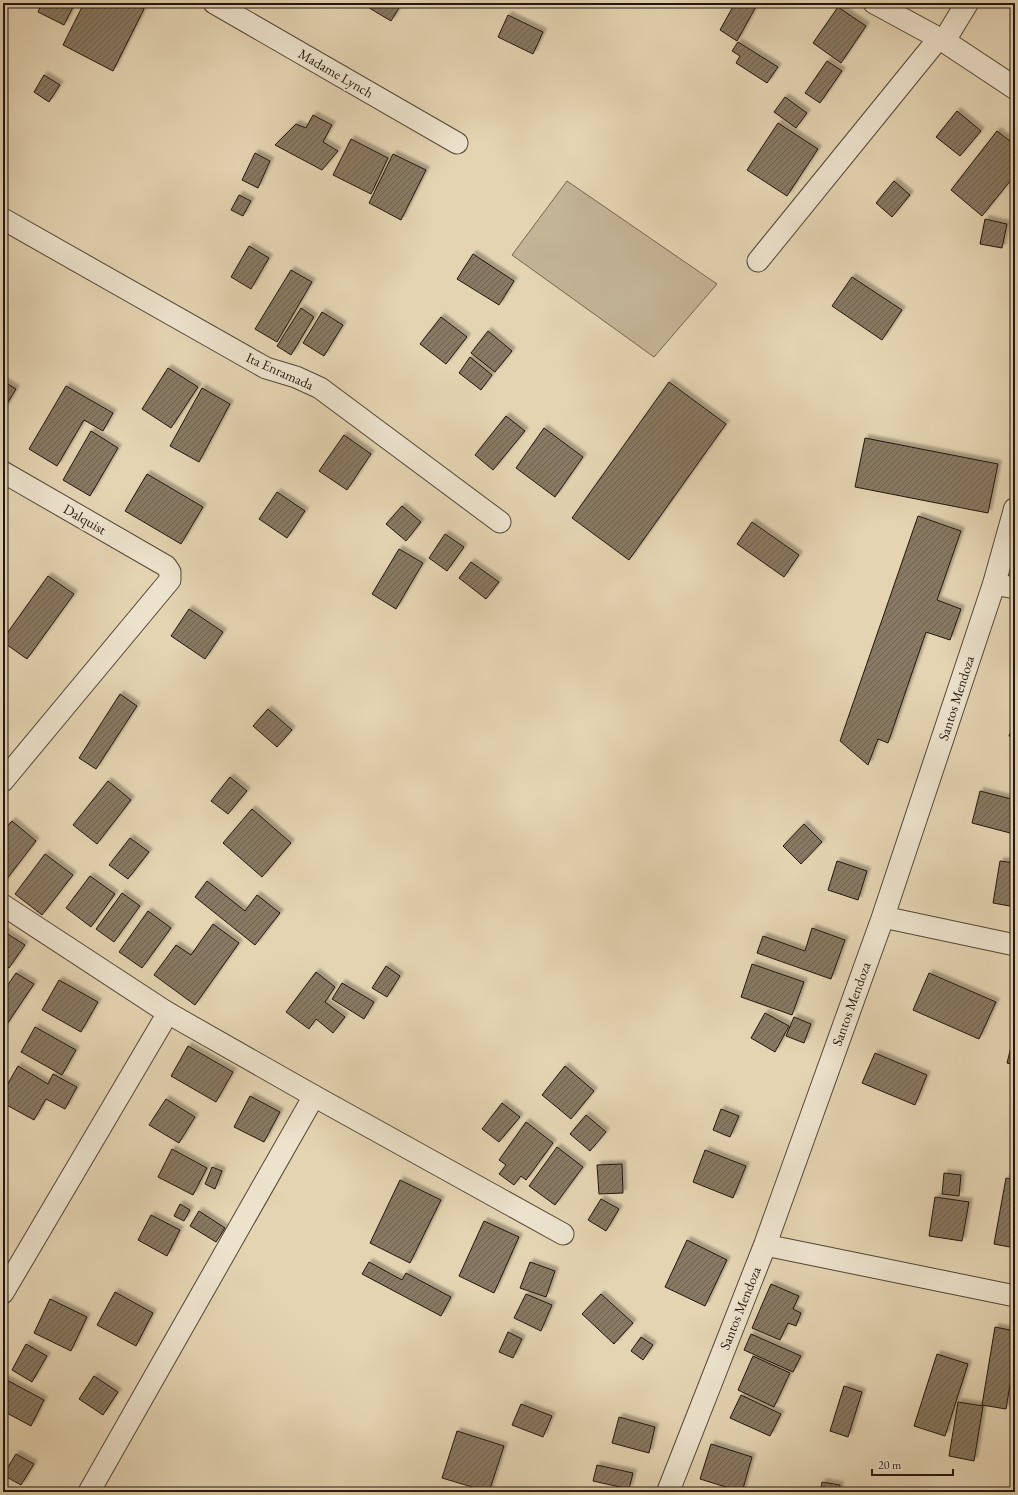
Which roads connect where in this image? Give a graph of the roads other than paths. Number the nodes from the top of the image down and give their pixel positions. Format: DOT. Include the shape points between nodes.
graph roads {
  1 [pos="214,3"];
  2 [pos="874,3"];
  3 [pos="967,3"];
  4 [pos="941,39"];
  5 [pos="1015,88"];
  6 [pos="457,143"];
  7 [pos="3,219"];
  8 [pos="758,261"];
  9 [pos="3,472"];
  10 [pos="1015,509"];
  11 [pos="500,522"];
  12 [pos="994,584"];
  13 [pos="1015,588"];
  14 [pos="3,781"];
  15 [pos="3,904"];
  16 [pos="883,917"];
  17 [pos="1015,945"];
  18 [pos="168,1013"];
  19 [pos="314,1096"];
  20 [pos="563,1234"];
  21 [pos="765,1245"];
  22 [pos="3,1293"];
  23 [pos="1015,1296"];
  24 [pos="89,1492"];
  25 [pos="668,1492"];
  1 -- 6 [label="street, Madame Lynch"];
  2 -- 4 [label="street"];
  3 -- 4 [label="street"];
  4 -- 5 [label="street"];
  4 -- 8 [label="street"];
  7 -- 11 [label="street, Ita Enramada" via="266,368 320,388"];
  9 -- 14 [label="street, Dalquist" via="166,566 170,572 170,580"];
  10 -- 12 [label="street, Santos Mendoza"];
  12 -- 13 [label="street"];
  12 -- 16 [label="street, Santos Mendoza"];
  15 -- 18 [label="street"];
  16 -- 17 [label="street"];
  16 -- 21 [label="street, Santos Mendoza"];
  18 -- 19 [label="street"];
  18 -- 22 [label="street"];
  19 -- 20 [label="street"];
  19 -- 24 [label="street"];
  21 -- 23 [label="street"];
  21 -- 25 [label="street, Santos Mendoza"];
}
